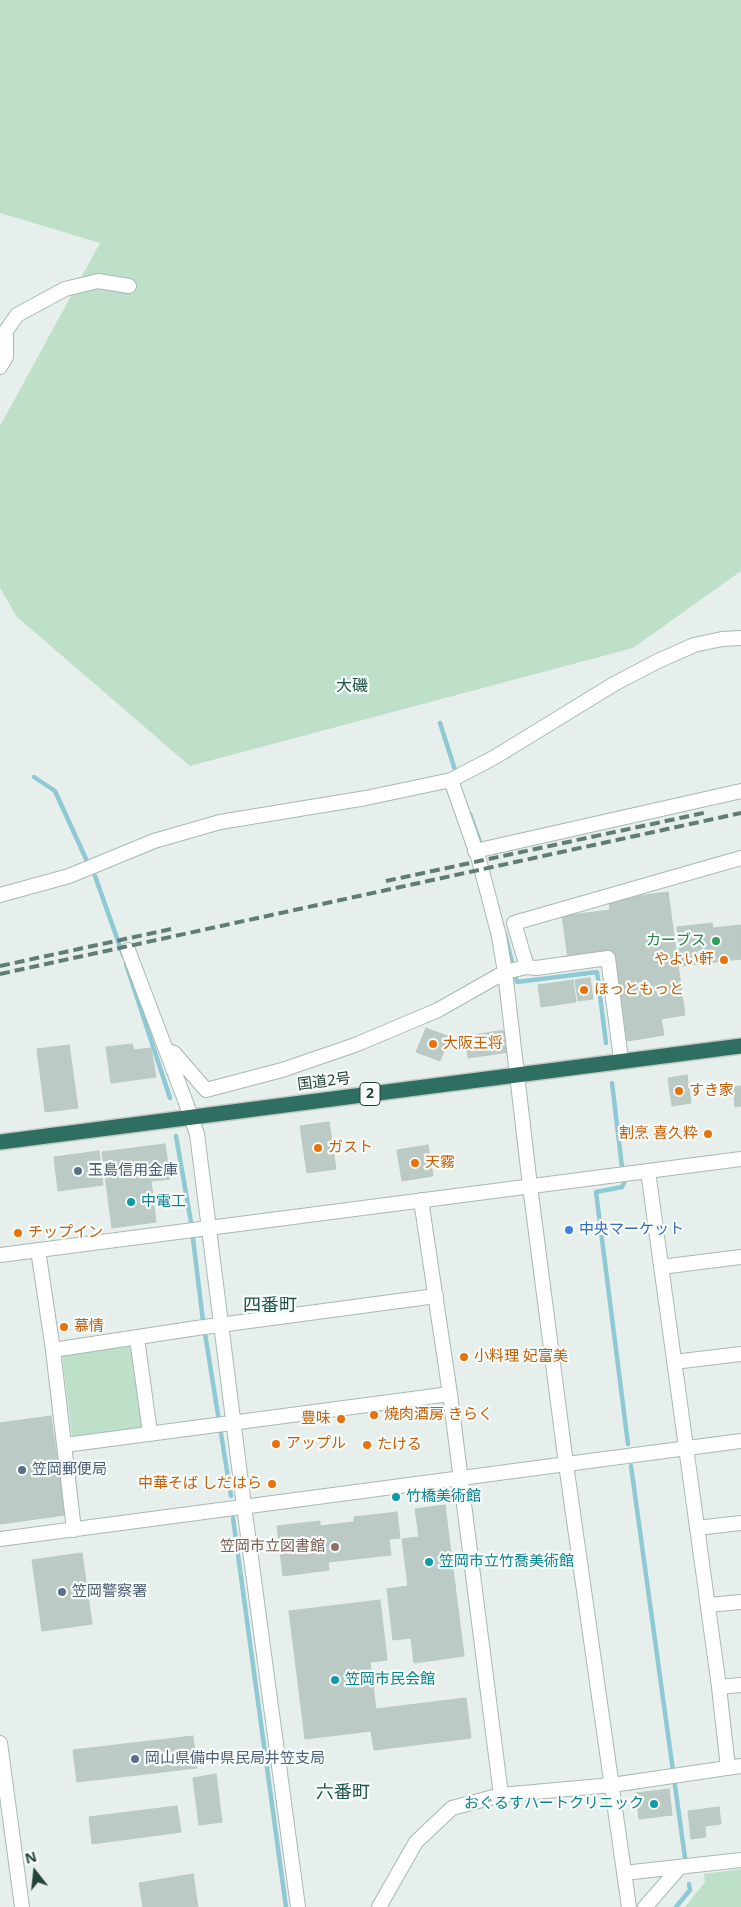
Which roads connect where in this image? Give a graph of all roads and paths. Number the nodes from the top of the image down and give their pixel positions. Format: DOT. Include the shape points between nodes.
graph roads {
  1 [pos="129,286"];
  2 [pos="0,367"];
  3 [pos="741,638"];
  4 [pos="451,780"];
  5 [pos="741,791"];
  6 [pos="480,850"];
  7 [pos="741,858"];
  8 [pos="0,895"];
  9 [pos="128,950"];
  10 [pos="516,970"];
  11 [pos="741,1046"];
  12 [pos="166,1050"];
  13 [pos="621,1060"];
  14 [pos="517,1075"];
  15 [pos="191,1117"];
  16 [pos="0,1142"];
  17 [pos="741,1159"];
  18 [pos="648,1171"];
  19 [pos="530,1186"];
  20 [pos="421,1200"];
  21 [pos="205,1228"];
  22 [pos="38,1250"];
  23 [pos="0,1254"];
  24 [pos="741,1257"];
  25 [pos="661,1267"];
  26 [pos="436,1296"];
  27 [pos="209,1327"];
  28 [pos="136,1338"];
  29 [pos="53,1350"];
  30 [pos="741,1354"];
  31 [pos="674,1362"];
  32 [pos="450,1394"];
  33 [pos="224,1423"];
  34 [pos="150,1433"];
  35 [pos="741,1441"];
  36 [pos="64,1445"];
  37 [pos="686,1448"];
  38 [pos="566,1464"];
  39 [pos="461,1478"];
  40 [pos="244,1506"];
  41 [pos="741,1523"];
  42 [pos="697,1528"];
  43 [pos="74,1530"];
  44 [pos="0,1539"];
  45 [pos="741,1602"];
  46 [pos="708,1605"];
  47 [pos="741,1685"];
  48 [pos="719,1687"];
  49 [pos="0,1743"];
  50 [pos="734,1767"];
  51 [pos="612,1785"];
  52 [pos="501,1795"];
  53 [pos="741,1860"];
  54 [pos="680,1867"];
  55 [pos="624,1873"];
  56 [pos="22,1907"];
  57 [pos="298,1907"];
  58 [pos="379,1907"];
  59 [pos="629,1907"];
  60 [pos="645,1907"];
  1 -- 2 [label="street" via="98,281 64,289 17,314 6,331 6,357"];
  3 -- 4 [label="street" via="694,645 658,661"];
  4 -- 6 [label="street"];
  4 -- 8 [label="street" via="366,798 220,822 154,841 69,876"];
  5 -- 6 [label="street"];
  6 -- 10 [label="street" via="499,936"];
  7 -- 10 [label="street" via="514,923"];
  9 -- 12 [label="street"];
  10 -- 12 [label="street" via="438,1010 355,1045 282,1070 206,1090 174,1053"];
  10 -- 13 [label="street" via="608,958"];
  10 -- 14 [label="street"];
  11 -- 13 [label="highway, 国道2号 / 2"];
  12 -- 15 [label="street"];
  13 -- 14 [label="highway, 国道2号 / 2"];
  14 -- 15 [label="highway, 国道2号 / 2"];
  14 -- 19 [label="street"];
  15 -- 16 [label="highway, 国道2号 / 2"];
  15 -- 21 [label="street" via="196,1134"];
  17 -- 18 [label="street"];
  18 -- 19 [label="street"];
  18 -- 25 [label="street"];
  19 -- 20 [label="street"];
  19 -- 38 [label="street"];
  20 -- 21 [label="street"];
  20 -- 26 [label="street"];
  21 -- 22 [label="street"];
  21 -- 27 [label="street"];
  22 -- 23 [label="street"];
  22 -- 29 [label="street"];
  24 -- 25 [label="street"];
  25 -- 31 [label="street"];
  26 -- 27 [label="street"];
  26 -- 32 [label="street"];
  27 -- 28 [label="street"];
  27 -- 33 [label="street"];
  28 -- 29 [label="street"];
  28 -- 34 [label="street"];
  29 -- 36 [label="street"];
  30 -- 31 [label="street"];
  31 -- 37 [label="street"];
  32 -- 33 [label="street"];
  32 -- 39 [label="street"];
  33 -- 34 [label="street"];
  33 -- 40 [label="street"];
  34 -- 36 [label="street"];
  35 -- 37 [label="street"];
  36 -- 43 [label="street"];
  37 -- 38 [label="street"];
  37 -- 42 [label="street"];
  38 -- 39 [label="street"];
  38 -- 51 [label="street"];
  39 -- 40 [label="street"];
  39 -- 52 [label="street"];
  40 -- 43 [label="street"];
  40 -- 57 [label="street"];
  41 -- 42 [label="street"];
  42 -- 46 [label="street"];
  43 -- 44 [label="street"];
  45 -- 46 [label="street"];
  46 -- 48 [label="street"];
  47 -- 48 [label="street"];
  48 -- 50 [label="street"];
  49 -- 56 [label="street"];
  50 -- 51 [label="street"];
  51 -- 52 [label="street"];
  51 -- 55 [label="street"];
  52 -- 58 [label="street" via="452,1808 416,1842"];
  53 -- 54 [label="street"];
  54 -- 55 [label="street"];
  54 -- 60 [label="street"];
  55 -- 59 [label="street"];
}
